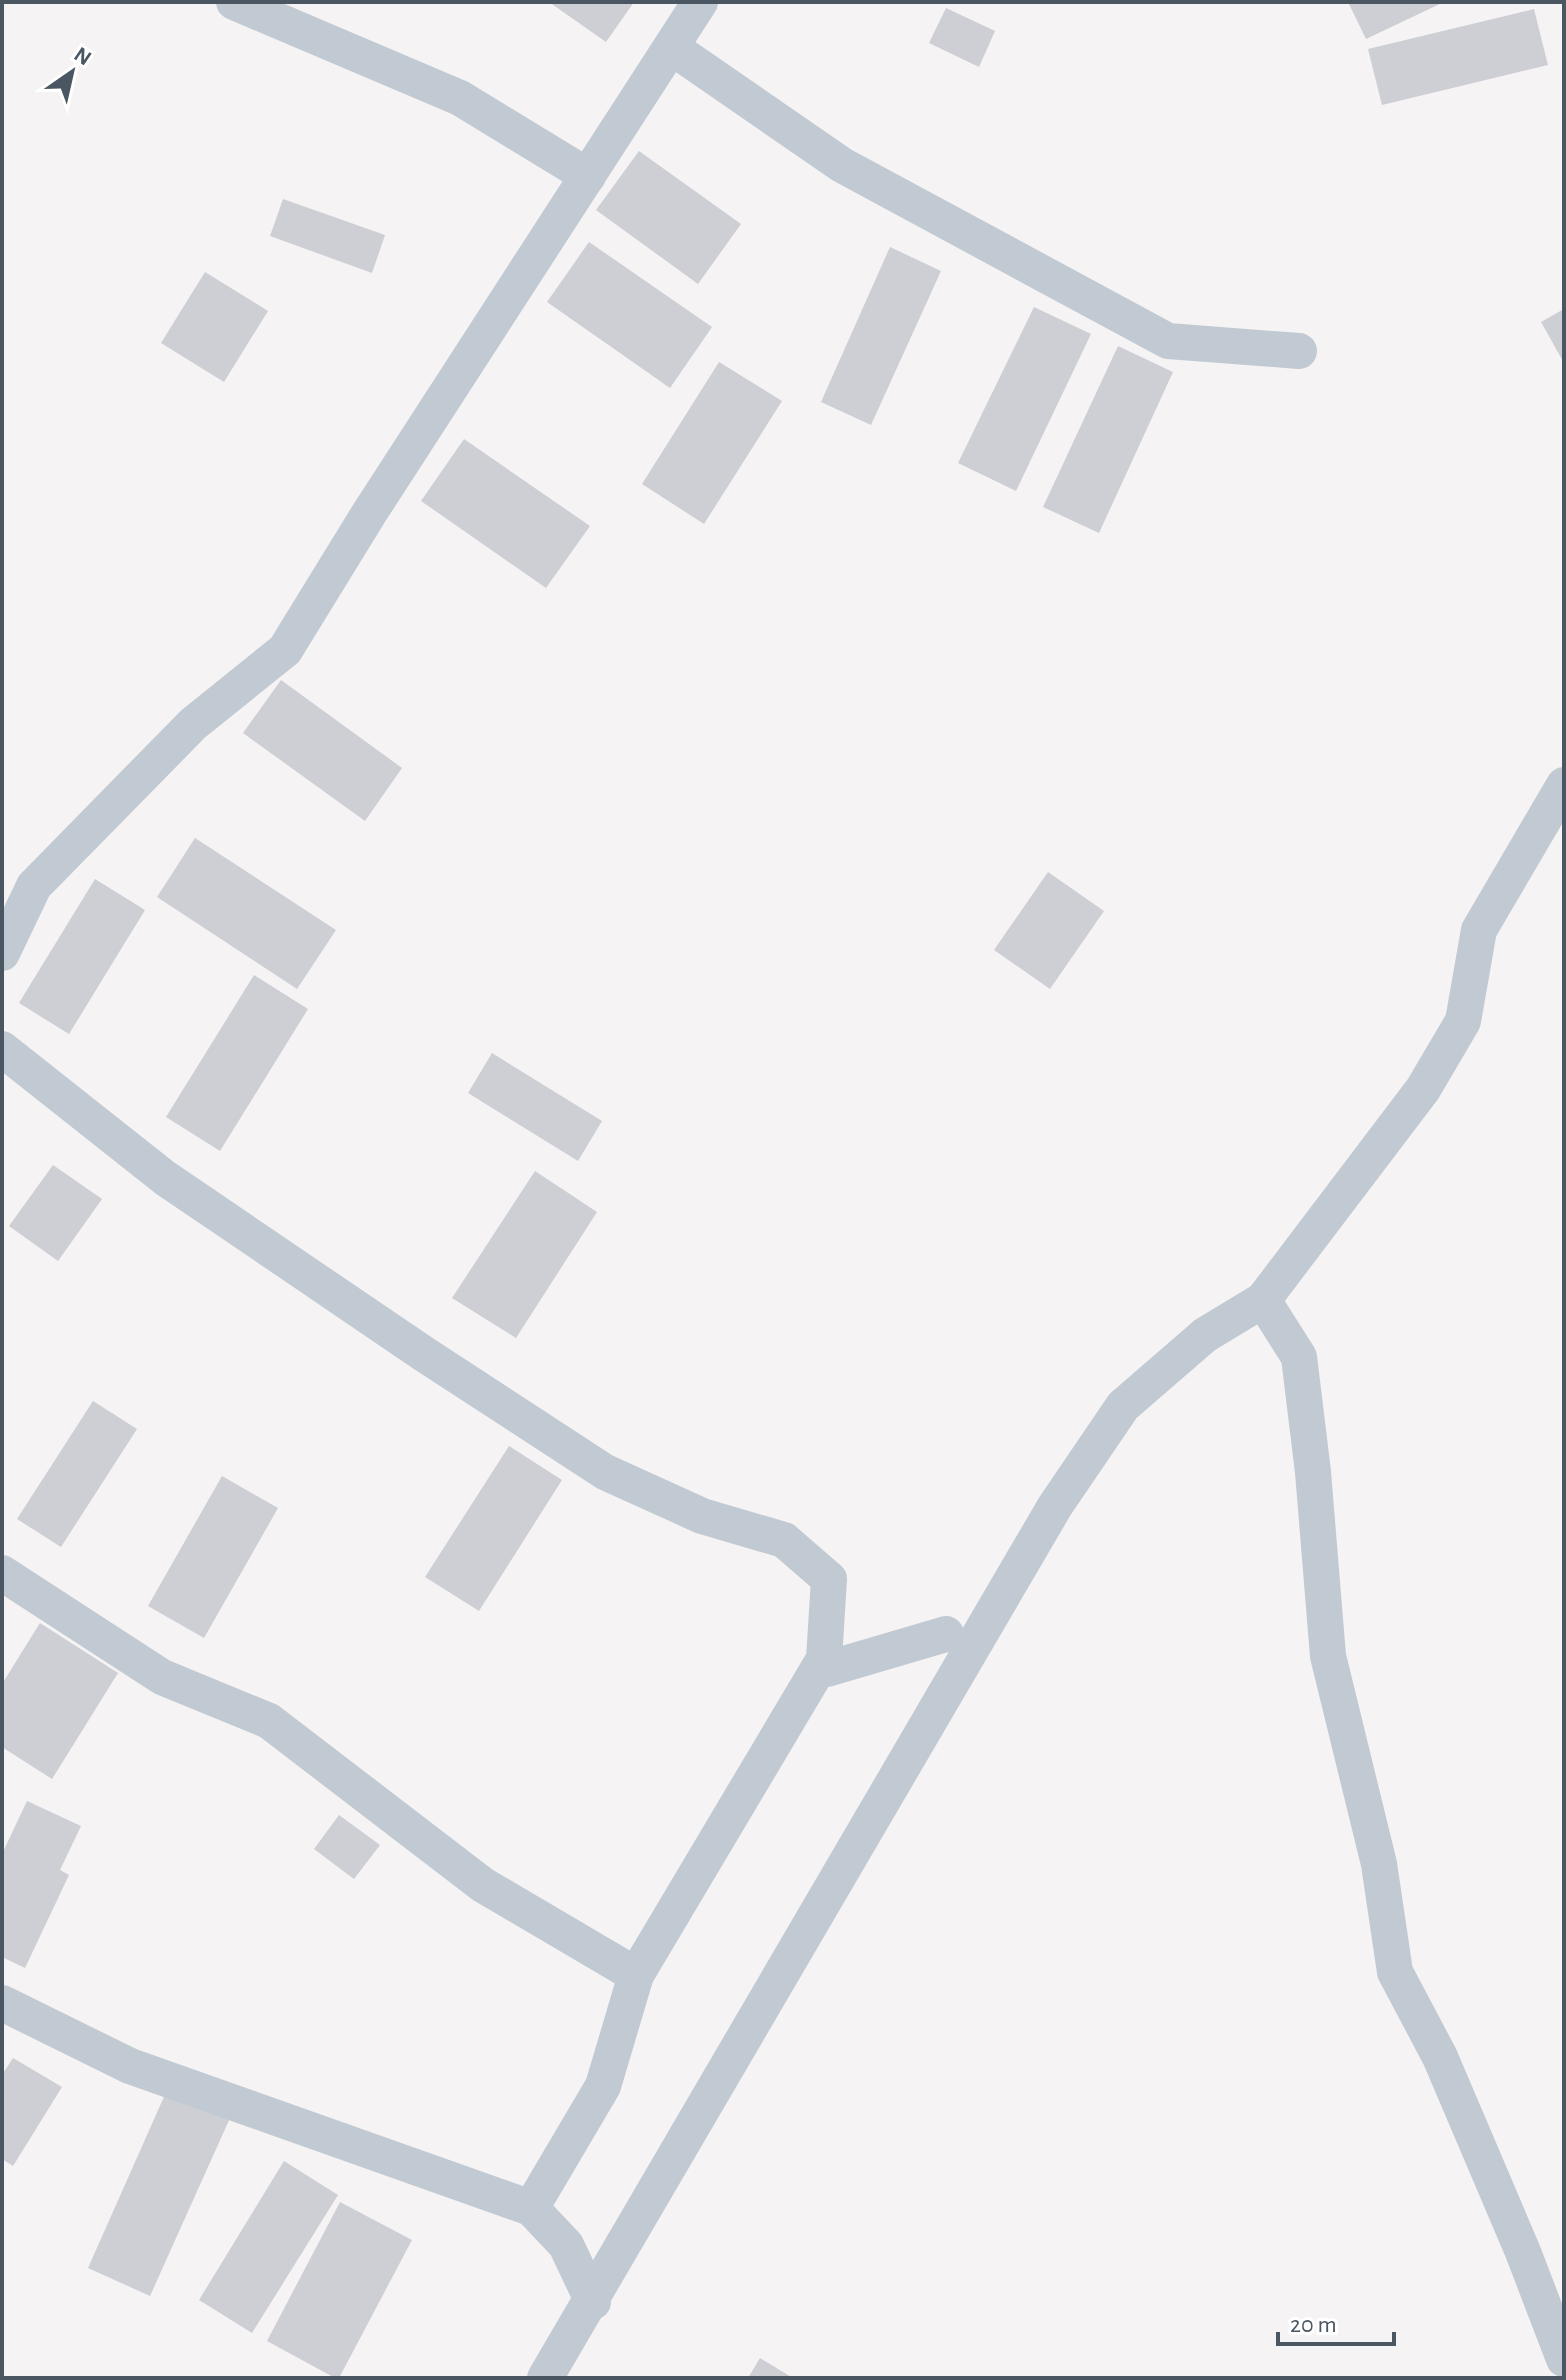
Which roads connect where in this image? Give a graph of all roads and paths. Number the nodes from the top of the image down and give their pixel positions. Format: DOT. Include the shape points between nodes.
graph roads {
  1 [pos="234,2"];
  2 [pos="700,2"];
  3 [pos="671,47"];
  4 [pos="588,176"];
  5 [pos="1299,351"];
  6 [pos="1564,785"];
  7 [pos="2,953"];
  8 [pos="2,1049"];
  9 [pos="1263,1300"];
  10 [pos="2,1573"];
  11 [pos="946,1634"];
  12 [pos="824,1659"];
  13 [pos="636,1975"];
  14 [pos="2,2003"];
  15 [pos="531,2208"];
  16 [pos="593,2302"];
  17 [pos="1564,2359"];
  18 [pos="545,2378"];
  1 -- 4 [label="street" via="460,98"];
  2 -- 3 [label="street"];
  3 -- 4 [label="street"];
  3 -- 5 [label="street" via="842,165 1168,341"];
  4 -- 7 [label="street" via="285,650 193,724 34,886"];
  6 -- 9 [label="street" via="1479,930 1463,1021 1423,1089"];
  8 -- 12 [label="street" via="165,1178 605,1472 702,1516 784,1540 829,1579"];
  9 -- 16 [label="street" via="1205,1335 1123,1406 1055,1506"];
  9 -- 17 [label="street" via="1299,1357 1328,1656 1379,1864 1395,1972 1440,2057"];
  10 -- 13 [label="street" via="162,1677 269,1721 483,1885"];
  11 -- 12 [label="street" via="827,1669"];
  12 -- 13 [label="street"];
  13 -- 15 [label="street" via="603,2086"];
  14 -- 15 [label="street" via="130,2066"];
  15 -- 16 [label="street" via="566,2245"];
  16 -- 18 [label="street"];
}
